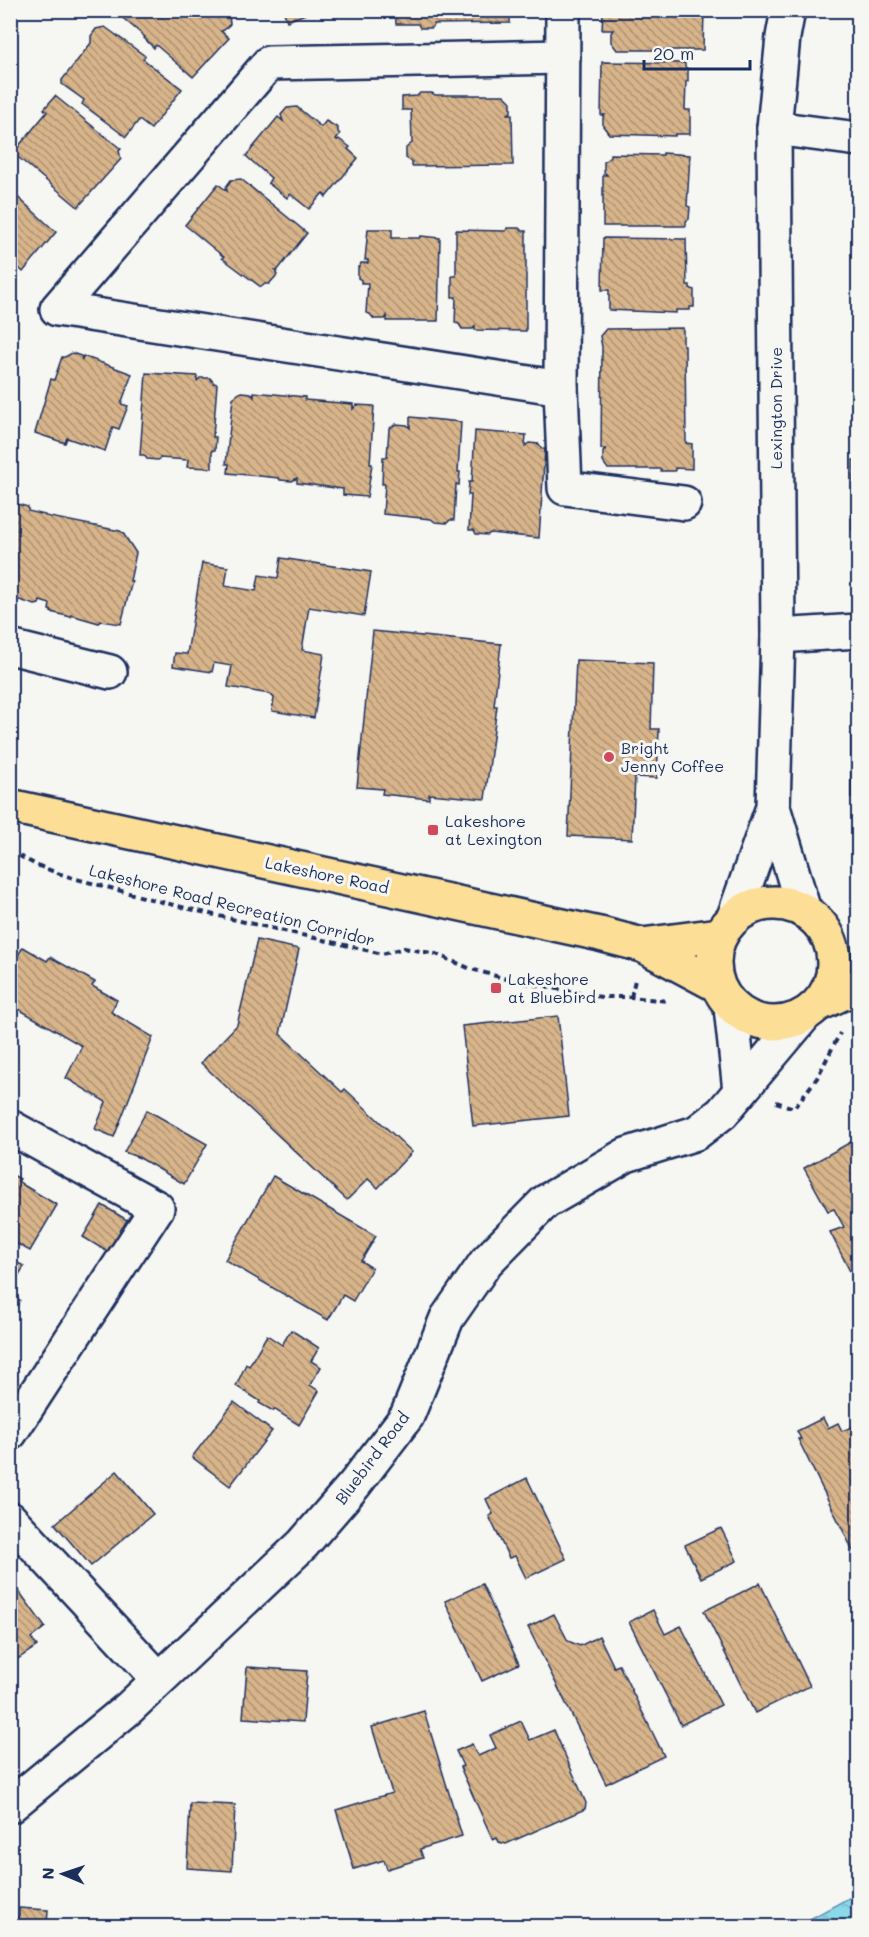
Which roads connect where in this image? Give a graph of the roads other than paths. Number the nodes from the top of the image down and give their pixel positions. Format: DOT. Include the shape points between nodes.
graph roads {
  1 [pos="563,10"];
  2 [pos="788,10"];
  3 [pos="563,57"];
  4 [pos="774,128"];
  5 [pos="858,139"];
  6 [pos="561,388"];
  7 [pos="684,503"];
  8 [pos="858,631"];
  9 [pos="777,636"];
  10 [pos="10,647"];
  11 [pos="110,672"];
  12 [pos="10,806"];
  13 [pos="773,807"];
  14 [pos="813,917"];
  15 [pos="727,926"];
  16 [pos="858,938"];
  17 [pos="642,945"];
  18 [pos="858,987"];
  19 [pos="724,996"];
  20 [pos="811,1011"];
  21 [pos="740,1091"];
  22 [pos="10,1127"];
  23 [pos="10,1433"];
  24 [pos="10,1519"];
  25 [pos="159,1679"];
  26 [pos="10,1806"];
  1 -- 3 [label="street"];
  2 -- 4 [label="street, Lexington Drive"];
  3 -- 6 [label="street"];
  3 -- 6 [label="street" via="269,63 57,309"];
  4 -- 5 [label="street"];
  4 -- 9 [label="street, Lexington Drive"];
  6 -- 7 [label="street" via="565,488"];
  8 -- 9 [label="street"];
  9 -- 13 [label="street, Lexington Drive"];
  10 -- 11 [label="street"];
  12 -- 17 [label="main road, Lakeshore Road"];
  13 -- 14 [label="street, Lexington Drive"];
  13 -- 15 [label="street, Lexington Drive"];
  14 -- 15 [label="main road" via="781,903 756,905"];
  14 -- 16 [label="main road"];
  14 -- 20 [label="main road" via="832,943 834,964 831,986"];
  15 -- 17 [label="main road, Lakeshore Road"];
  15 -- 19 [label="main road" via="713,960"];
  17 -- 19 [label="main road, Lakeshore Road"];
  18 -- 20 [label="main road"];
  19 -- 20 [label="main road" via="752,1021 778,1024"];
  19 -- 21 [label="street"];
  20 -- 21 [label="street, Bluebird Road"];
  21 -- 25 [label="street, Bluebird Road" via="722,1113 696,1133 626,1155 545,1202 486,1262 447,1318 406,1416 355,1484 303,1544"];
  22 -- 23 [label="street" via="157,1208"];
  24 -- 25 [label="street"];
  25 -- 26 [label="street, Bluebird Road"];
}
